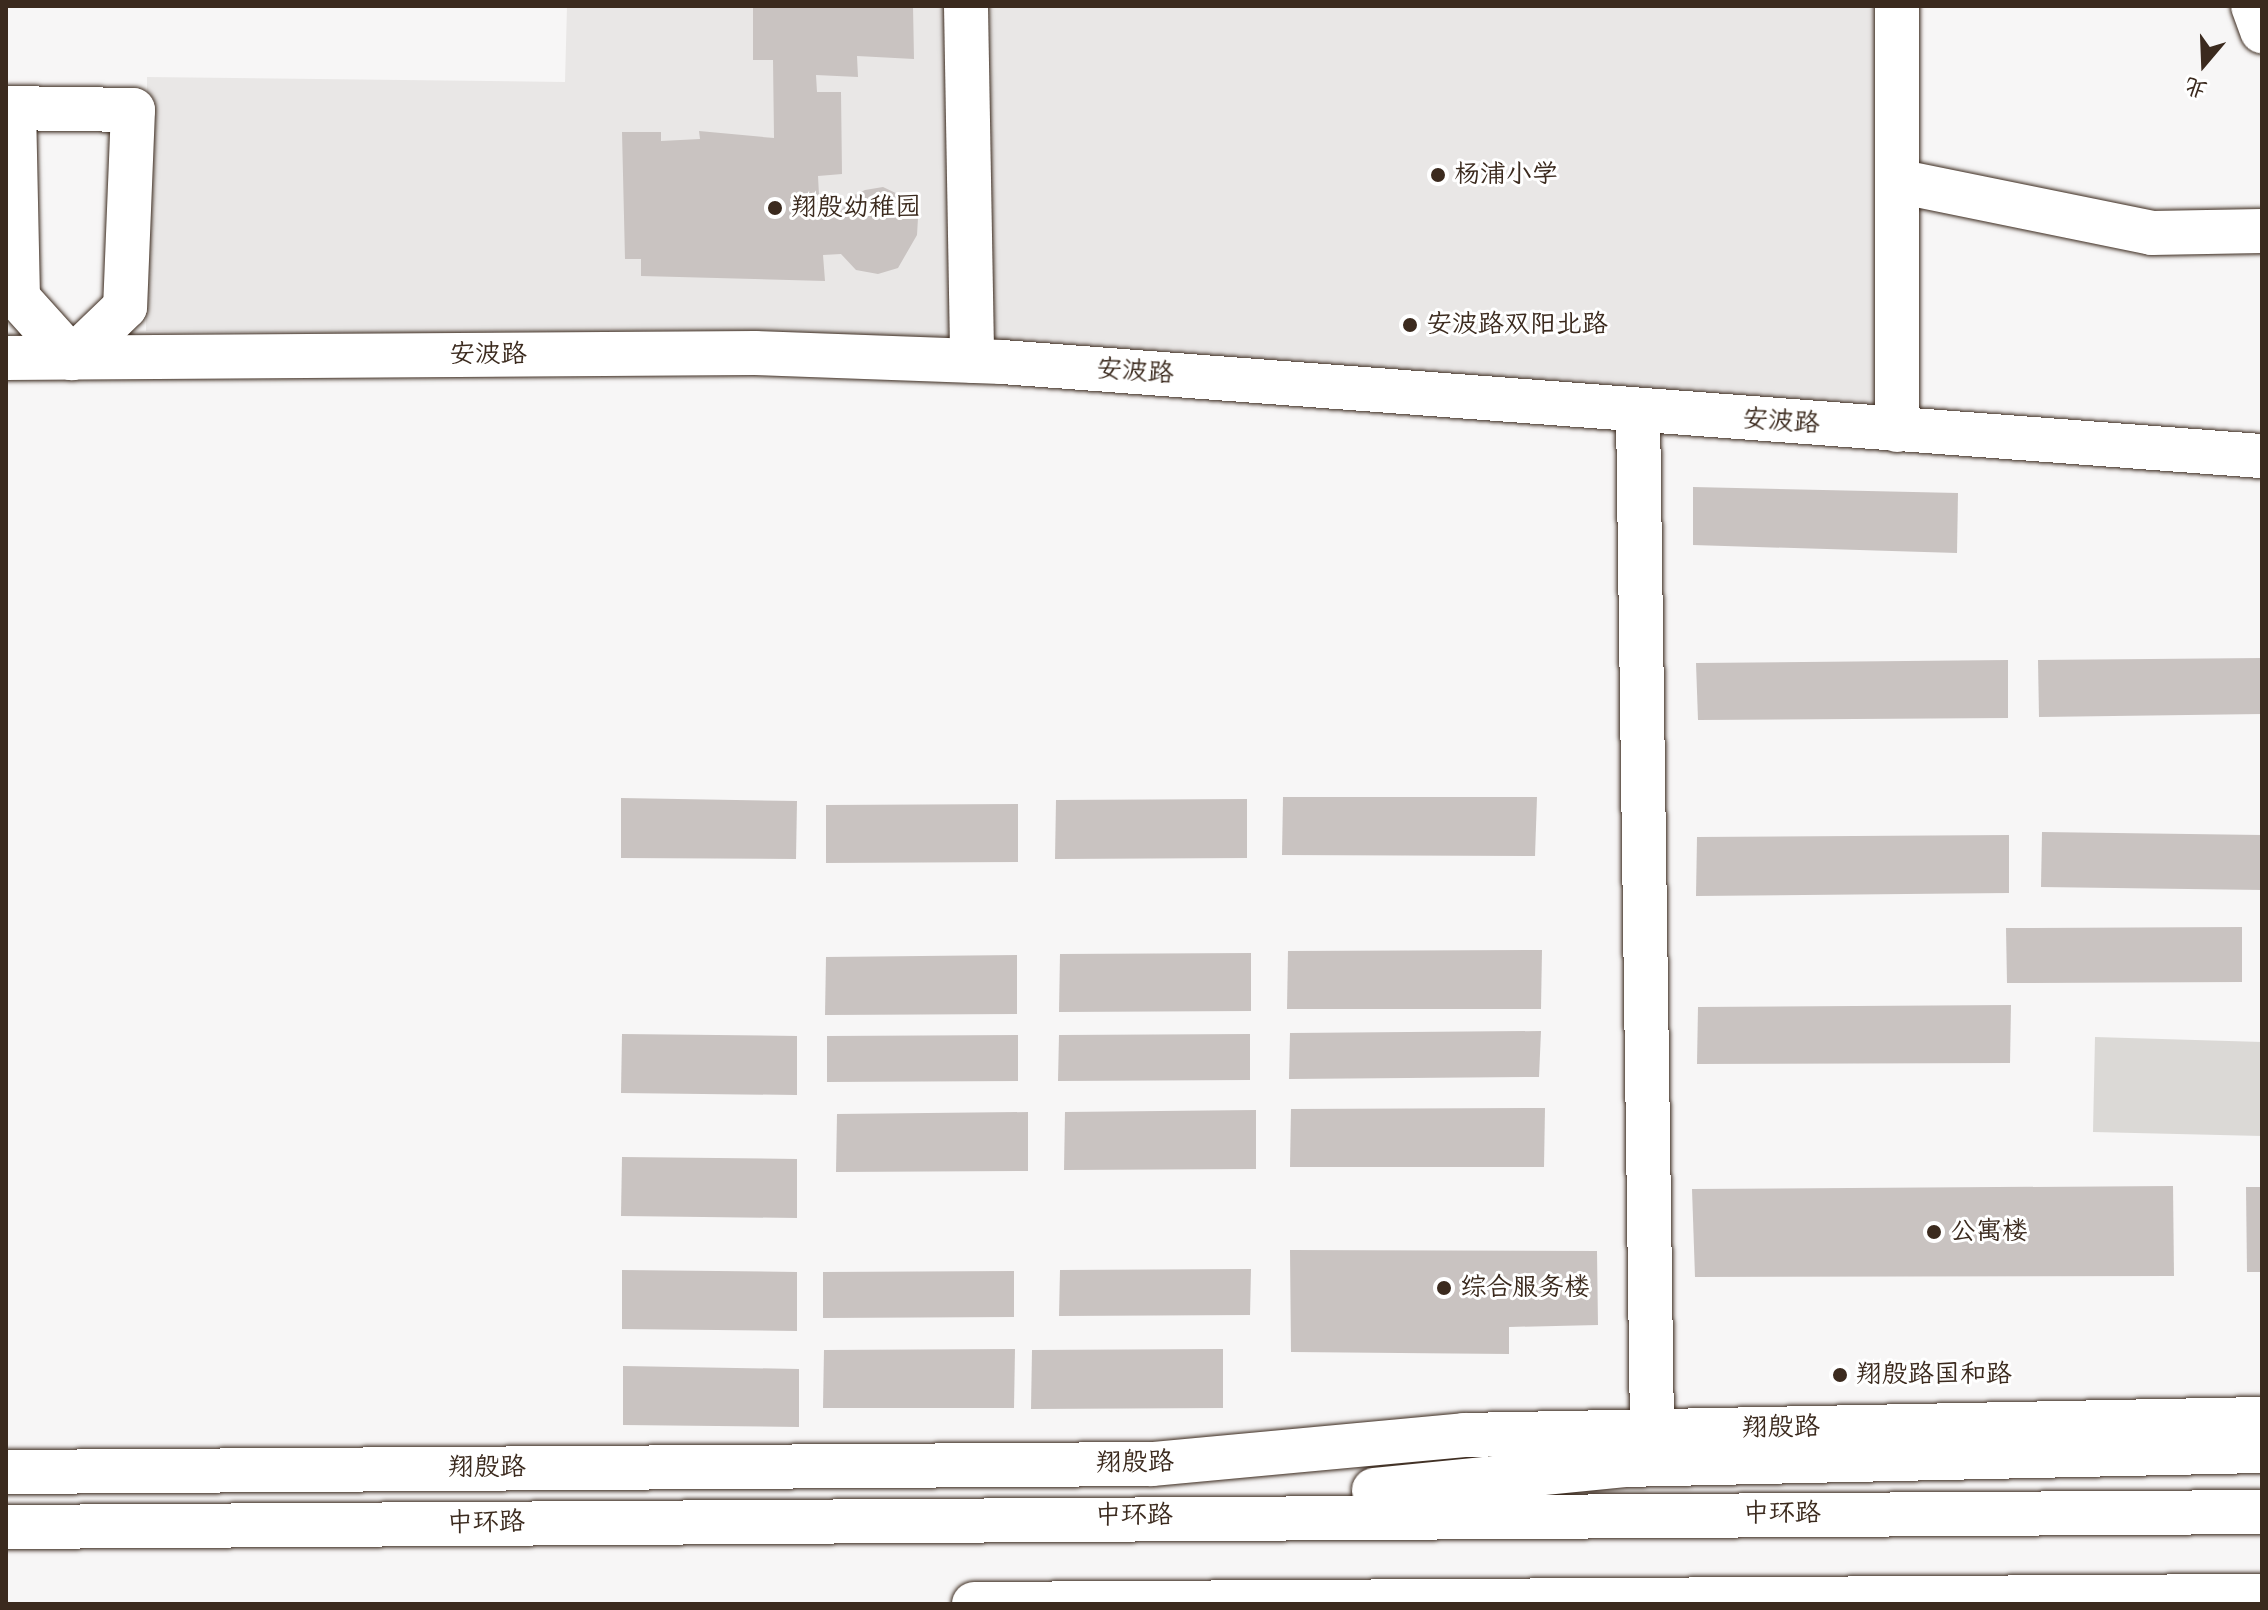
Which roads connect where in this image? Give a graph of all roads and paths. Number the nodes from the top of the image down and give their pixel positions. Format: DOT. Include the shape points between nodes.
graph roads {
  1 [pos="966,6"];
  2 [pos="1897,6"];
  3 [pos="2253,6"];
  4 [pos="2262,31"];
  5 [pos="10,108"];
  6 [pos="1897,181"];
  7 [pos="2262,231"];
  8 [pos="6,358"];
  9 [pos="72,358"];
  10 [pos="972,361"];
  11 [pos="1638,412"];
  12 [pos="1897,430"];
  13 [pos="2262,456"];
  14 [pos="2262,1419"];
  15 [pos="1652,1432"];
  16 [pos="2262,1451"];
  17 [pos="6,1472"];
  18 [pos="2262,1512"];
  19 [pos="1115,1516"];
  20 [pos="6,1527"];
  21 [pos="2262,1596"];
  22 [pos="1913,1597"];
  23 [pos="974,1604"];
  24 [pos="2009,1604"];
  1 -- 10 [label="main road"];
  2 -- 6 [label="main road"];
  3 -- 4 [label="main road"];
  5 -- 9 [label="main road" via="18,298"];
  5 -- 9 [label="main road" via="133,110 125,307"];
  6 -- 7 [label="main road" via="2152,233"];
  6 -- 12 [label="main road"];
  8 -- 9 [label="main road, 安波路"];
  9 -- 10 [label="main road, 安波路" via="755,353"];
  10 -- 11 [label="main road, 安波路"];
  11 -- 12 [label="main road, 安波路"];
  11 -- 15 [label="main road"];
  12 -- 13 [label="main road, 安波路"];
  14 -- 15 [label="main road, 翔殷路"];
  15 -- 17 [label="main road, 翔殷路" via="1464,1435 1152,1464"];
  16 -- 19 [label="main road" via="1623,1465"];
  18 -- 19 [label="main road, 中环路"];
  19 -- 20 [label="main road, 中环路"];
  21 -- 22 [label="main road"];
  22 -- 23 [label="main road"];
  22 -- 24 [label="main road"];
}
